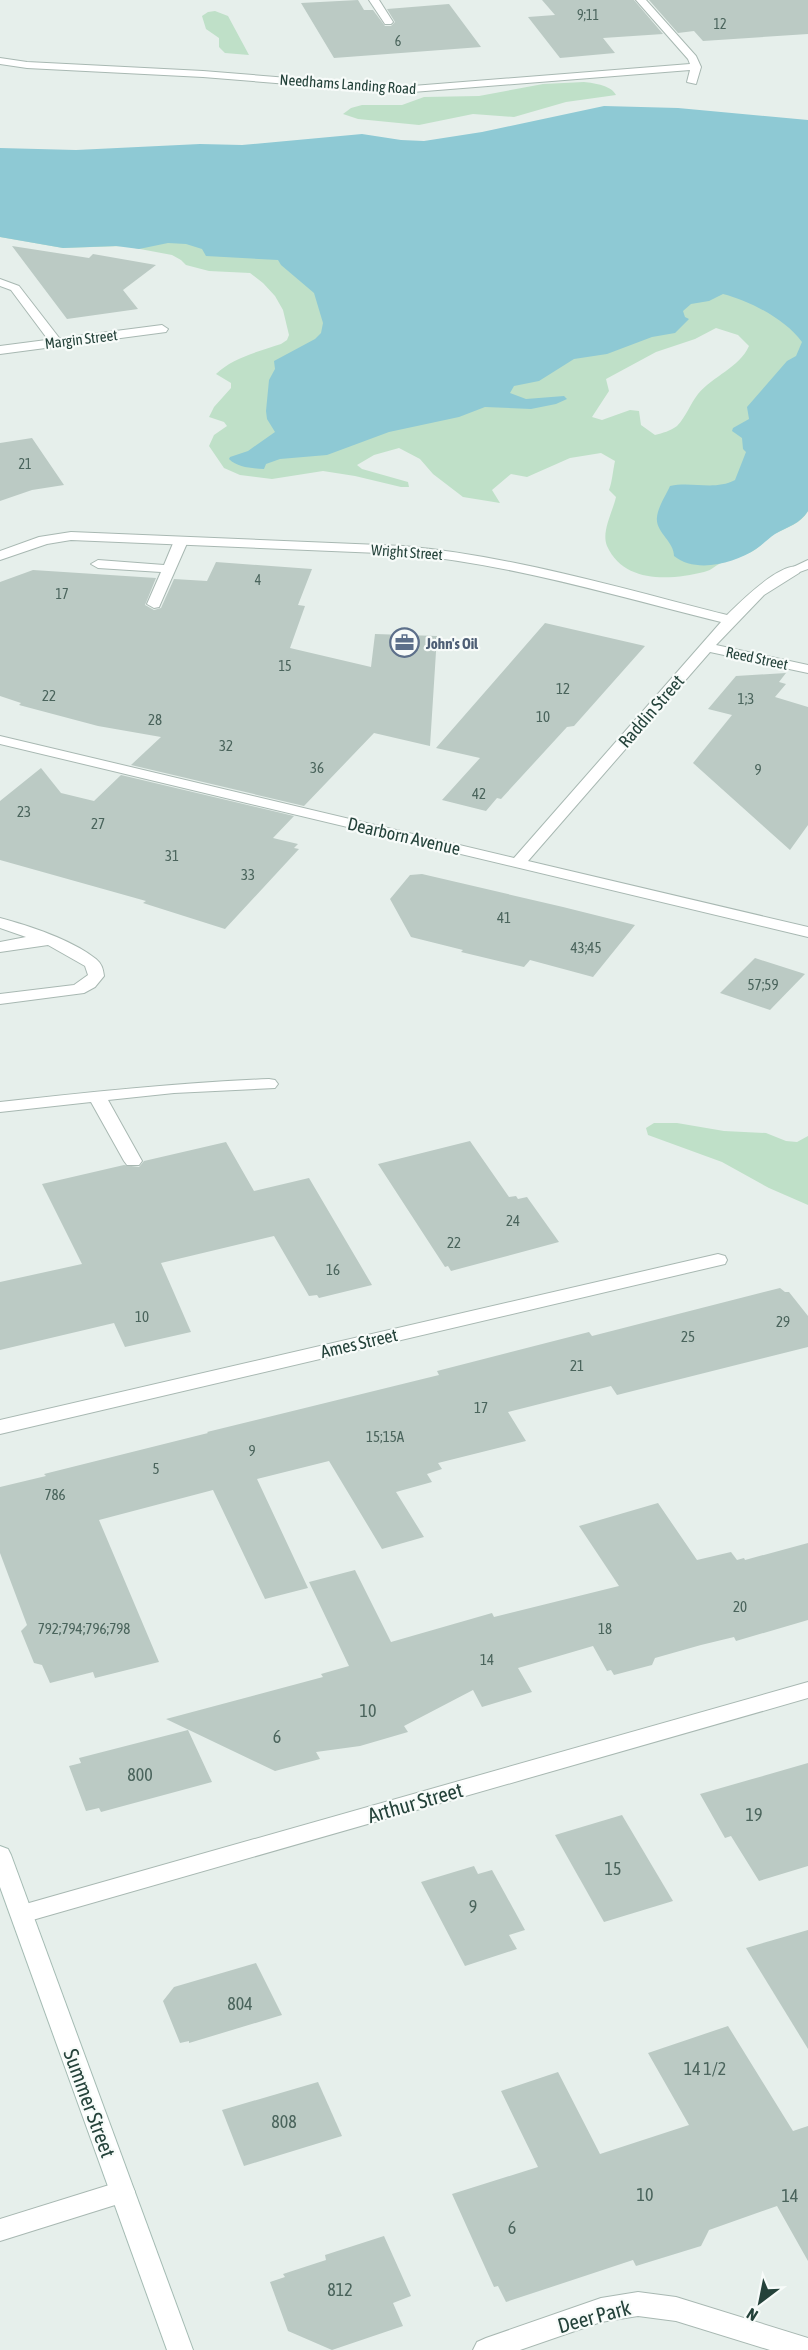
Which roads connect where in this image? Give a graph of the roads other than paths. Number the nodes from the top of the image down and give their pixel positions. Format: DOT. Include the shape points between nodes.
graph roads {
  1 [pos="374,0"];
  2 [pos="642,0"];
  3 [pos="388,22"];
  4 [pos="0,61"];
  5 [pos="696,67"];
  6 [pos="692,82"];
  7 [pos="0,282"];
  8 [pos="162,328"];
  9 [pos="56,342"];
  10 [pos="0,350"];
  11 [pos="181,541"];
  12 [pos="0,556"];
  13 [pos="98,564"];
  14 [pos="808,564"];
  15 [pos="169,569"];
  16 [pos="154,604"];
  17 [pos="730,620"];
  18 [pos="706,647"];
  19 [pos="808,669"];
  20 [pos="0,740"];
  21 [pos="518,863"];
  22 [pos="0,924"];
  23 [pos="808,932"];
  24 [pos="58,944"];
  25 [pos="0,947"];
  26 [pos="0,999"];
  27 [pos="268,1084"];
  28 [pos="96,1095"];
  29 [pos="0,1107"];
  30 [pos="133,1161"];
  31 [pos="717,1260"];
  32 [pos="0,1427"];
  33 [pos="808,1690"];
  34 [pos="0,1855"];
  35 [pos="22,1914"];
  36 [pos="122,2192"];
  37 [pos="0,2230"];
  38 [pos="180,2350"];
  39 [pos="486,2350"];
  40 [pos="808,2350"];
  1 -- 3 [label="street"];
  2 -- 5 [label="street" via="693,58"];
  4 -- 5 [label="street, Needhams Landing Road" via="400,90"];
  5 -- 6 [label="street"];
  7 -- 9 [label="street" via="15,288"];
  8 -- 9 [label="street, Margin Street"];
  9 -- 10 [label="street, Margin Street"];
  11 -- 12 [label="street, Wright Street" via="77,536 44,540"];
  11 -- 15 [label="street"];
  11 -- 17 [label="street, Wright Street" via="457,555"];
  13 -- 15 [label="street"];
  14 -- 17 [label="street, Raddin Street" via="759,592"];
  15 -- 16 [label="street"];
  17 -- 18 [label="street, Raddin Street"];
  18 -- 19 [label="street, Reed Street"];
  18 -- 21 [label="street, Raddin Street"];
  20 -- 21 [label="street, Dearborn Avenue"];
  21 -- 23 [label="street, Dearborn Avenue"];
  22 -- 24 [label="street"];
  24 -- 25 [label="street" via="36,941"];
  24 -- 26 [label="street" via="91,963 96,970 92,981 74,990"];
  27 -- 28 [label="street"];
  28 -- 29 [label="street"];
  28 -- 30 [label="street"];
  31 -- 32 [label="street, Ames Street"];
  33 -- 35 [label="street, Arthur Street"];
  34 -- 35 [label="street, Summer Street"];
  35 -- 36 [label="street, Summer Street"];
  36 -- 37 [label="street"];
  36 -- 38 [label="street, Summer Street"];
  39 -- 40 [label="street, Deer Park" via="602,2310 638,2304 676,2309"];
}
